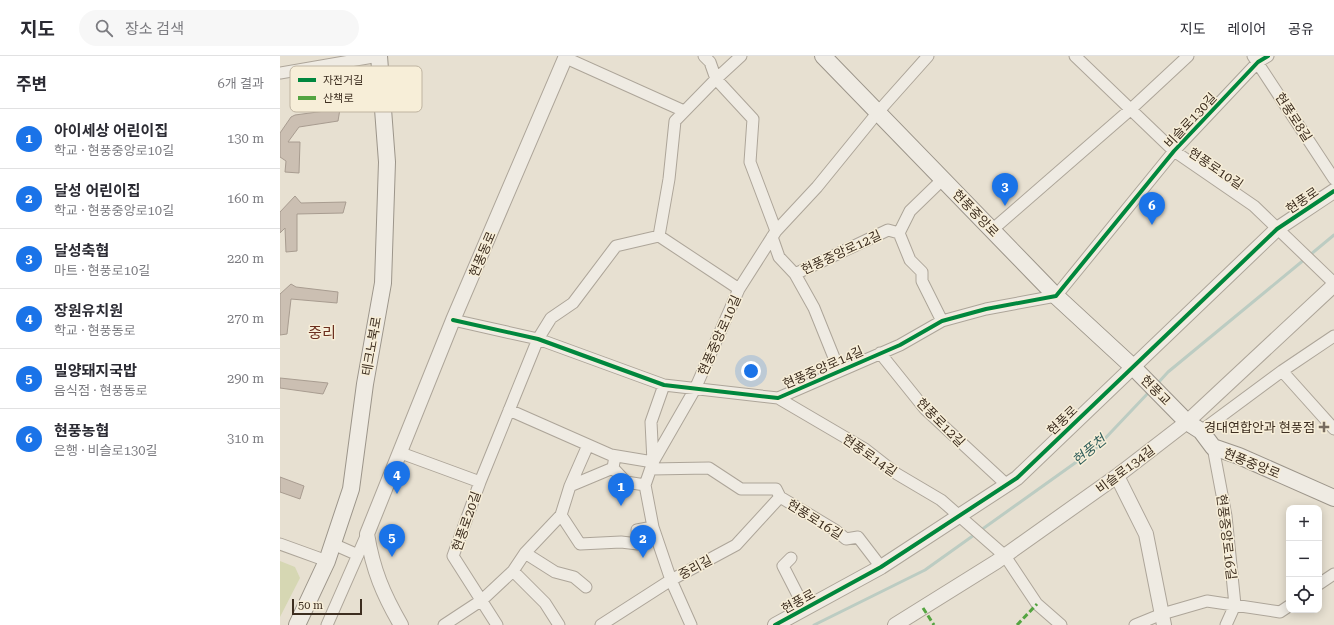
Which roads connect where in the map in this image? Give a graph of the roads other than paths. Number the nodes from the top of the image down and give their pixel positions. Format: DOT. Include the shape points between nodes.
graph roads {
  1 [pos="379,56"];
  2 [pos="741,56"];
  3 [pos="823,56"];
  4 [pos="928,56"];
  5 [pos="1075,56"];
  6 [pos="1188,56"];
  7 [pos="1268,56"];
  8 [pos="566,57"];
  9 [pos="708,58"];
  10 [pos="1256,59"];
  11 [pos="317,66"];
  12 [pos="380,66"];
  13 [pos="290,70"];
  14 [pos="280,72"];
  15 [pos="716,79"];
  16 [pos="1131,109"];
  17 [pos="684,111"];
  18 [pos="383,112"];
  19 [pos="878,112"];
  20 [pos="1174,151"];
  21 [pos="943,179"];
  22 [pos="1334,179"];
  23 [pos="1334,191"];
  24 [pos="1277,229"];
  25 [pos="992,230"];
  26 [pos="899,233"];
  27 [pos="774,234"];
  28 [pos="659,236"];
  29 [pos="795,274"];
  30 [pos="1334,284"];
  31 [pos="739,289"];
  32 [pos="1056,296"];
  33 [pos="454,320"];
  34 [pos="942,321"];
  35 [pos="1334,336"];
  36 [pos="538,339"];
  37 [pos="880,353"];
  38 [pos="1133,367"];
  39 [pos="839,370"];
  40 [pos="1282,371"];
  41 [pos="664,385"];
  42 [pos="695,389"];
  43 [pos="778,398"];
  44 [pos="509,410"];
  45 [pos="1184,418"];
  46 [pos="1334,429"];
  47 [pos="1201,430"];
  48 [pos="588,445"];
  49 [pos="1213,448"];
  50 [pos="401,453"];
  51 [pos="615,456"];
  52 [pos="652,466"];
  53 [pos="612,468"];
  54 [pos="1117,476"];
  55 [pos="480,482"];
  56 [pos="645,485"];
  57 [pos="1007,485"];
  58 [pos="570,486"];
  59 [pos="1333,496"];
  60 [pos="780,497"];
  61 [pos="561,515"];
  62 [pos="960,516"];
  63 [pos="653,527"];
  64 [pos="367,534"];
  65 [pos="280,544"];
  66 [pos="333,544"];
  67 [pos="525,553"];
  68 [pos="358,555"];
  69 [pos="1005,556"];
  70 [pos="791,558"];
  71 [pos="327,561"];
  72 [pos="881,567"];
  73 [pos="513,571"];
  74 [pos="1334,574"];
  75 [pos="671,580"];
  76 [pos="1322,582"];
  77 [pos="586,586"];
  78 [pos="482,600"];
  79 [pos="1235,605"];
  80 [pos="1286,608"];
  81 [pos="805,609"];
  82 [pos="1163,619"];
  83 [pos="297,625"];
  84 [pos="327,625"];
  85 [pos="401,625"];
  86 [pos="444,625"];
  87 [pos="497,625"];
  88 [pos="559,625"];
  89 [pos="601,625"];
  90 [pos="691,625"];
  91 [pos="775,625"];
  92 [pos="895,625"];
  93 [pos="1061,625"];
  94 [pos="1135,625"];
  95 [pos="1226,625"];
  1 -- 11 [label="street"];
  1 -- 12 [label="main road, 테크노북로"];
  2 -- 15 [label="street"];
  3 -- 19 [label="main road, 현풍중앙로"];
  4 -- 19 [label="street, 현풍중앙로10길"];
  5 -- 16 [label="street, 현풍로10길"];
  6 -- 16 [label="street"];
  7 -- 10 [label="street, 비슬로130길"];
  8 -- 17 [label="street"];
  8 -- 33 [label="street, 현풍동로"];
  9 -- 15 [label="street"];
  10 -- 20 [label="street, 비슬로130길"];
  10 -- 22 [label="street, 현풍로8길"];
  13 -- 14 [label="street"];
  15 -- 17 [label="street"];
  15 -- 27 [label="street" via="754,119 750,162"];
  16 -- 20 [label="street, 현풍로10길"];
  16 -- 25 [label="street"];
  17 -- 28 [label="street" via="675,121 669,179"];
  18 -- 66 [label="main road, 테크노북로" via="387,162 383,283 365,384 351,489"];
  19 -- 21 [label="main road, 현풍중앙로"];
  19 -- 27 [label="street, 현풍중앙로10길"];
  20 -- 24 [label="street, 현풍로10길" via="1254,206"];
  20 -- 32 [label="street, 비슬로130길"];
  21 -- 25 [label="main road, 현풍중앙로"];
  21 -- 26 [label="street, 현풍중앙로12길" via="910,211"];
  23 -- 24 [label="street, 현풍로"];
  24 -- 30 [label="street, 현풍로10길"];
  24 -- 38 [label="street, 현풍로"];
  25 -- 32 [label="main road, 현풍중앙로"];
  26 -- 29 [label="street, 현풍중앙로12길" via="888,230"];
  26 -- 34 [label="street" via="910,260 922,272 922,281"];
  27 -- 29 [label="street" via="779,257"];
  27 -- 31 [label="street, 현풍중앙로10길"];
  28 -- 31 [label="street"];
  28 -- 36 [label="street" via="616,246 573,303 551,318"];
  29 -- 39 [label="street, 현풍중앙로12길" via="814,308"];
  30 -- 45 [label="street, 비슬로134길"];
  31 -- 42 [label="street, 현풍중앙로10길"];
  32 -- 34 [label="street, 현풍중앙로14길" via="986,309"];
  32 -- 38 [label="main road, 현풍중앙로"];
  33 -- 36 [label="street, 현풍중앙로14길"];
  33 -- 50 [label="street, 현풍동로"];
  34 -- 37 [label="street, 현풍중앙로14길" via="900,345"];
  35 -- 40 [label="street"];
  36 -- 41 [label="street, 현풍중앙로14길"];
  36 -- 44 [label="street"];
  37 -- 39 [label="street, 현풍중앙로14길"];
  37 -- 57 [label="street, 현풍로12길" via="925,409"];
  38 -- 45 [label="main road, 현풍교"];
  38 -- 57 [label="street, 현풍로"];
  39 -- 43 [label="street, 현풍중앙로14길"];
  40 -- 46 [label="street"];
  40 -- 47 [label="street"];
  41 -- 42 [label="street, 현풍중앙로14길"];
  41 -- 52 [label="street, 현풍중앙로10길" via="651,422"];
  42 -- 43 [label="street, 현풍중앙로14길"];
  42 -- 52 [label="street, 현풍중앙로10길"];
  43 -- 62 [label="street, 현풍로14길" via="865,449 897,474 941,500"];
  44 -- 48 [label="street, 현풍로16길"];
  44 -- 55 [label="street, 현풍로20길"];
  45 -- 47 [label="main road, 현풍중앙로"];
  45 -- 54 [label="street, 비슬로134길"];
  47 -- 49 [label="main road, 현풍중앙로"];
  48 -- 51 [label="street, 현풍로16길"];
  48 -- 58 [label="street"];
  49 -- 59 [label="main road, 현풍중앙로" via="1239,456"];
  49 -- 79 [label="street, 현풍중앙로16길" via="1226,516"];
  50 -- 55 [label="street"];
  50 -- 64 [label="street, 현풍동로"];
  51 -- 52 [label="street, 현풍로16길"];
  51 -- 53 [label="street"];
  52 -- 56 [label="street, 현풍중앙로10길"];
  52 -- 60 [label="street, 현풍로16길" via="709,468 741,489 776,489"];
  53 -- 56 [label="street" via="626,482"];
  53 -- 58 [label="street"];
  54 -- 69 [label="street, 비슬로134길"];
  54 -- 82 [label="street" via="1146,534"];
  55 -- 78 [label="street, 현풍로20길" via="453,556"];
  56 -- 63 [label="street"];
  57 -- 62 [label="street, 현풍로"];
  58 -- 61 [label="street"];
  60 -- 72 [label="street, 현풍로16길" via="836,530 846,539 858,537"];
  60 -- 75 [label="street, 중리길" via="736,545"];
  61 -- 63 [label="street" via="580,544 638,544 637,530"];
  61 -- 67 [label="street"];
  62 -- 69 [label="street, 현풍로14길"];
  62 -- 72 [label="street, 현풍로"];
  63 -- 75 [label="street"];
  64 -- 68 [label="street"];
  64 -- 85 [label="street" via="372,564"];
  65 -- 71 [label="street"];
  66 -- 68 [label="street"];
  66 -- 71 [label="main road, 테크노북로"];
  67 -- 73 [label="street"];
  67 -- 77 [label="street" via="555,572 574,577"];
  68 -- 84 [label="street"];
  69 -- 92 [label="street, 비슬로134길"];
  69 -- 93 [label="street, 현풍로14길" via="1037,604"];
  70 -- 81 [label="street, 현풍로" via="783,566"];
  71 -- 83 [label="main road, 테크노북로"];
  72 -- 81 [label="street, 현풍로"];
  73 -- 78 [label="street"];
  73 -- 88 [label="street" via="545,604"];
  74 -- 76 [label="street"];
  75 -- 89 [label="street, 중리길"];
  75 -- 90 [label="street"];
  78 -- 86 [label="street"];
  78 -- 87 [label="street, 현풍로20길"];
  79 -- 80 [label="street" via="1280,612"];
  79 -- 82 [label="street" via="1207,601"];
  79 -- 95 [label="street"];
  81 -- 91 [label="street, 현풍로"];
  82 -- 94 [label="street"];
}
